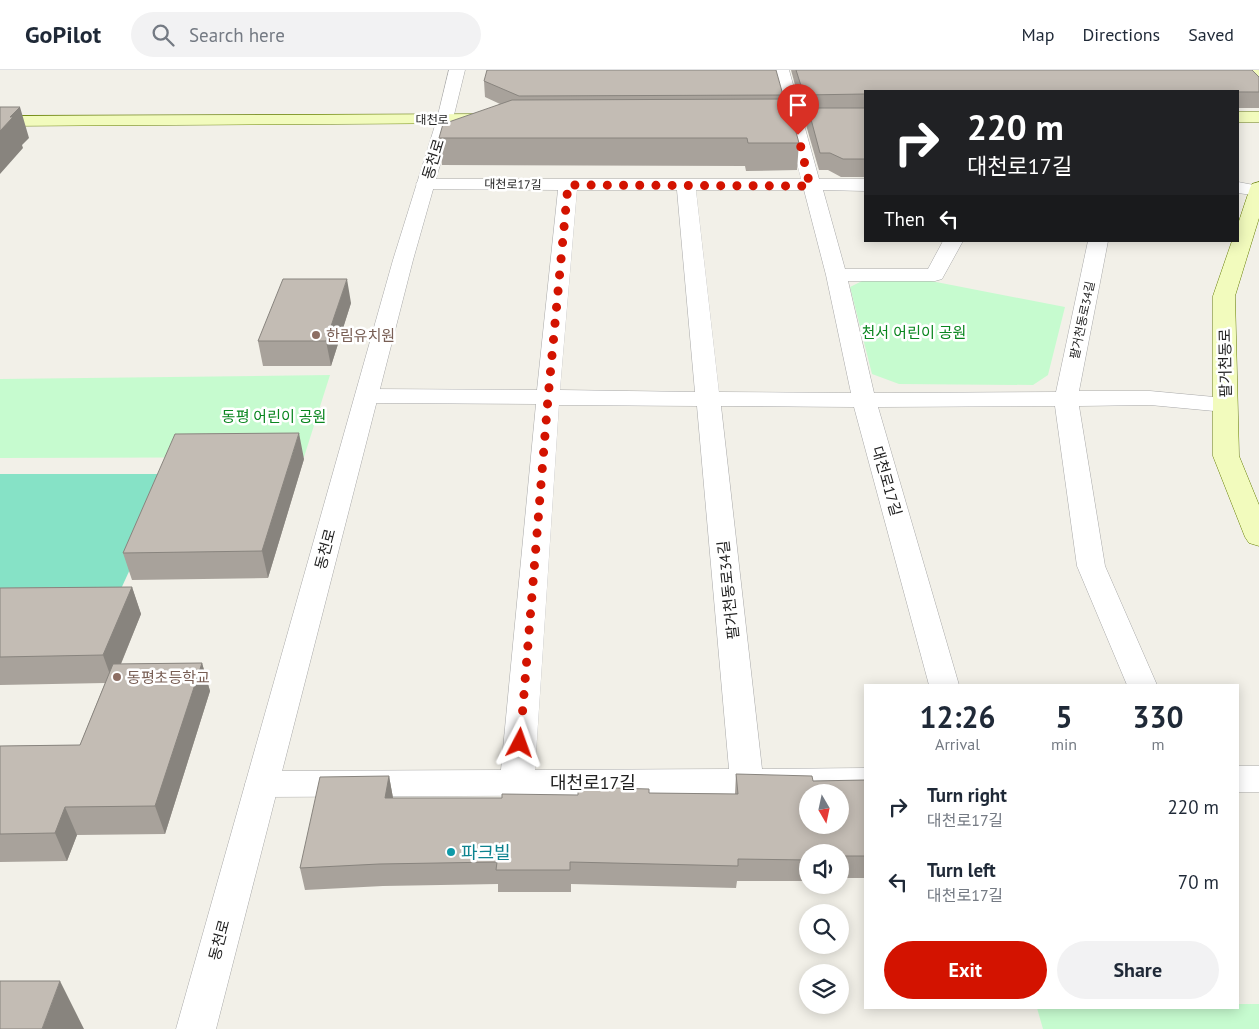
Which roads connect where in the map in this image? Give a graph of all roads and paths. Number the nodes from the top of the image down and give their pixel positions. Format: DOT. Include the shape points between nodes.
graph roads {
  1 [pos="457,70"];
  2 [pos="781,70"];
  3 [pos="1256,70"];
  4 [pos="1259,74"];
  5 [pos="1239,117"];
  6 [pos="1259,117"];
  7 [pos="744,118"];
  8 [pos="794,118"];
  9 [pos="864,118"];
  10 [pos="505,119"];
  11 [pos="445,120"];
  12 [pos="0,121"];
  13 [pos="425,184"];
  14 [pos="568,185"];
  15 [pos="686,185"];
  16 [pos="810,186"];
  17 [pos="864,186"];
  18 [pos="1252,189"];
  19 [pos="1239,239"];
  20 [pos="952,242"];
  21 [pos="1098,242"];
  22 [pos="1238,242"];
  23 [pos="836,275"];
  24 [pos="367,396"];
  25 [pos="548,398"];
  26 [pos="710,399"];
  27 [pos="1066,399"];
  28 [pos="864,400"];
  29 [pos="1225,405"];
  30 [pos="1259,537"];
  31 [pos="944,684"];
  32 [pos="1142,684"];
  33 [pos="1239,779"];
  34 [pos="1259,779"];
  35 [pos="864,780"];
  36 [pos="747,781"];
  37 [pos="518,782"];
  38 [pos="262,784"];
  39 [pos="196,1029"];
  1 -- 11 [label="street, 동천로"];
  2 -- 8 [label="street, 대천로17길"];
  3 -- 4 [label="main road"];
  5 -- 6 [label="main road"];
  7 -- 8 [label="main road"];
  8 -- 9 [label="main road"];
  8 -- 16 [label="street, 대천로17길"];
  10 -- 11 [label="main road, 대천로"];
  11 -- 12 [label="main road, 대천로"];
  11 -- 13 [label="street, 동천로"];
  13 -- 14 [label="street, 대천로17길"];
  13 -- 24 [label="street, 동천로"];
  14 -- 15 [label="street, 대천로17길"];
  14 -- 25 [label="street"];
  15 -- 16 [label="street, 대천로17길"];
  15 -- 26 [label="street, 팔거천동로34길"];
  16 -- 17 [label="street, 대천로17길"];
  16 -- 23 [label="street, 대천로17길"];
  18 -- 19 [label="main road, 팔거천동로"];
  20 -- 23 [label="street" via="935,276"];
  21 -- 27 [label="street, 팔거천동로34길"];
  22 -- 29 [label="main road, 팔거천동로" via="1224,296"];
  23 -- 28 [label="street, 대천로17길"];
  24 -- 25 [label="street"];
  24 -- 38 [label="street, 동천로"];
  25 -- 26 [label="street"];
  25 -- 37 [label="street"];
  26 -- 28 [label="street"];
  26 -- 36 [label="street, 팔거천동로34길"];
  27 -- 28 [label="street"];
  27 -- 29 [label="street" via="1150,398"];
  27 -- 32 [label="street, 팔거천동로34길" via="1091,566"];
  28 -- 31 [label="street, 대천로17길"];
  29 -- 30 [label="main road, 팔거천동로" via="1226,456"];
  33 -- 34 [label="street"];
  35 -- 36 [label="street, 대천로17길"];
  36 -- 37 [label="street, 대천로17길"];
  37 -- 38 [label="street, 대천로17길"];
  38 -- 39 [label="street, 동천로"];
}
